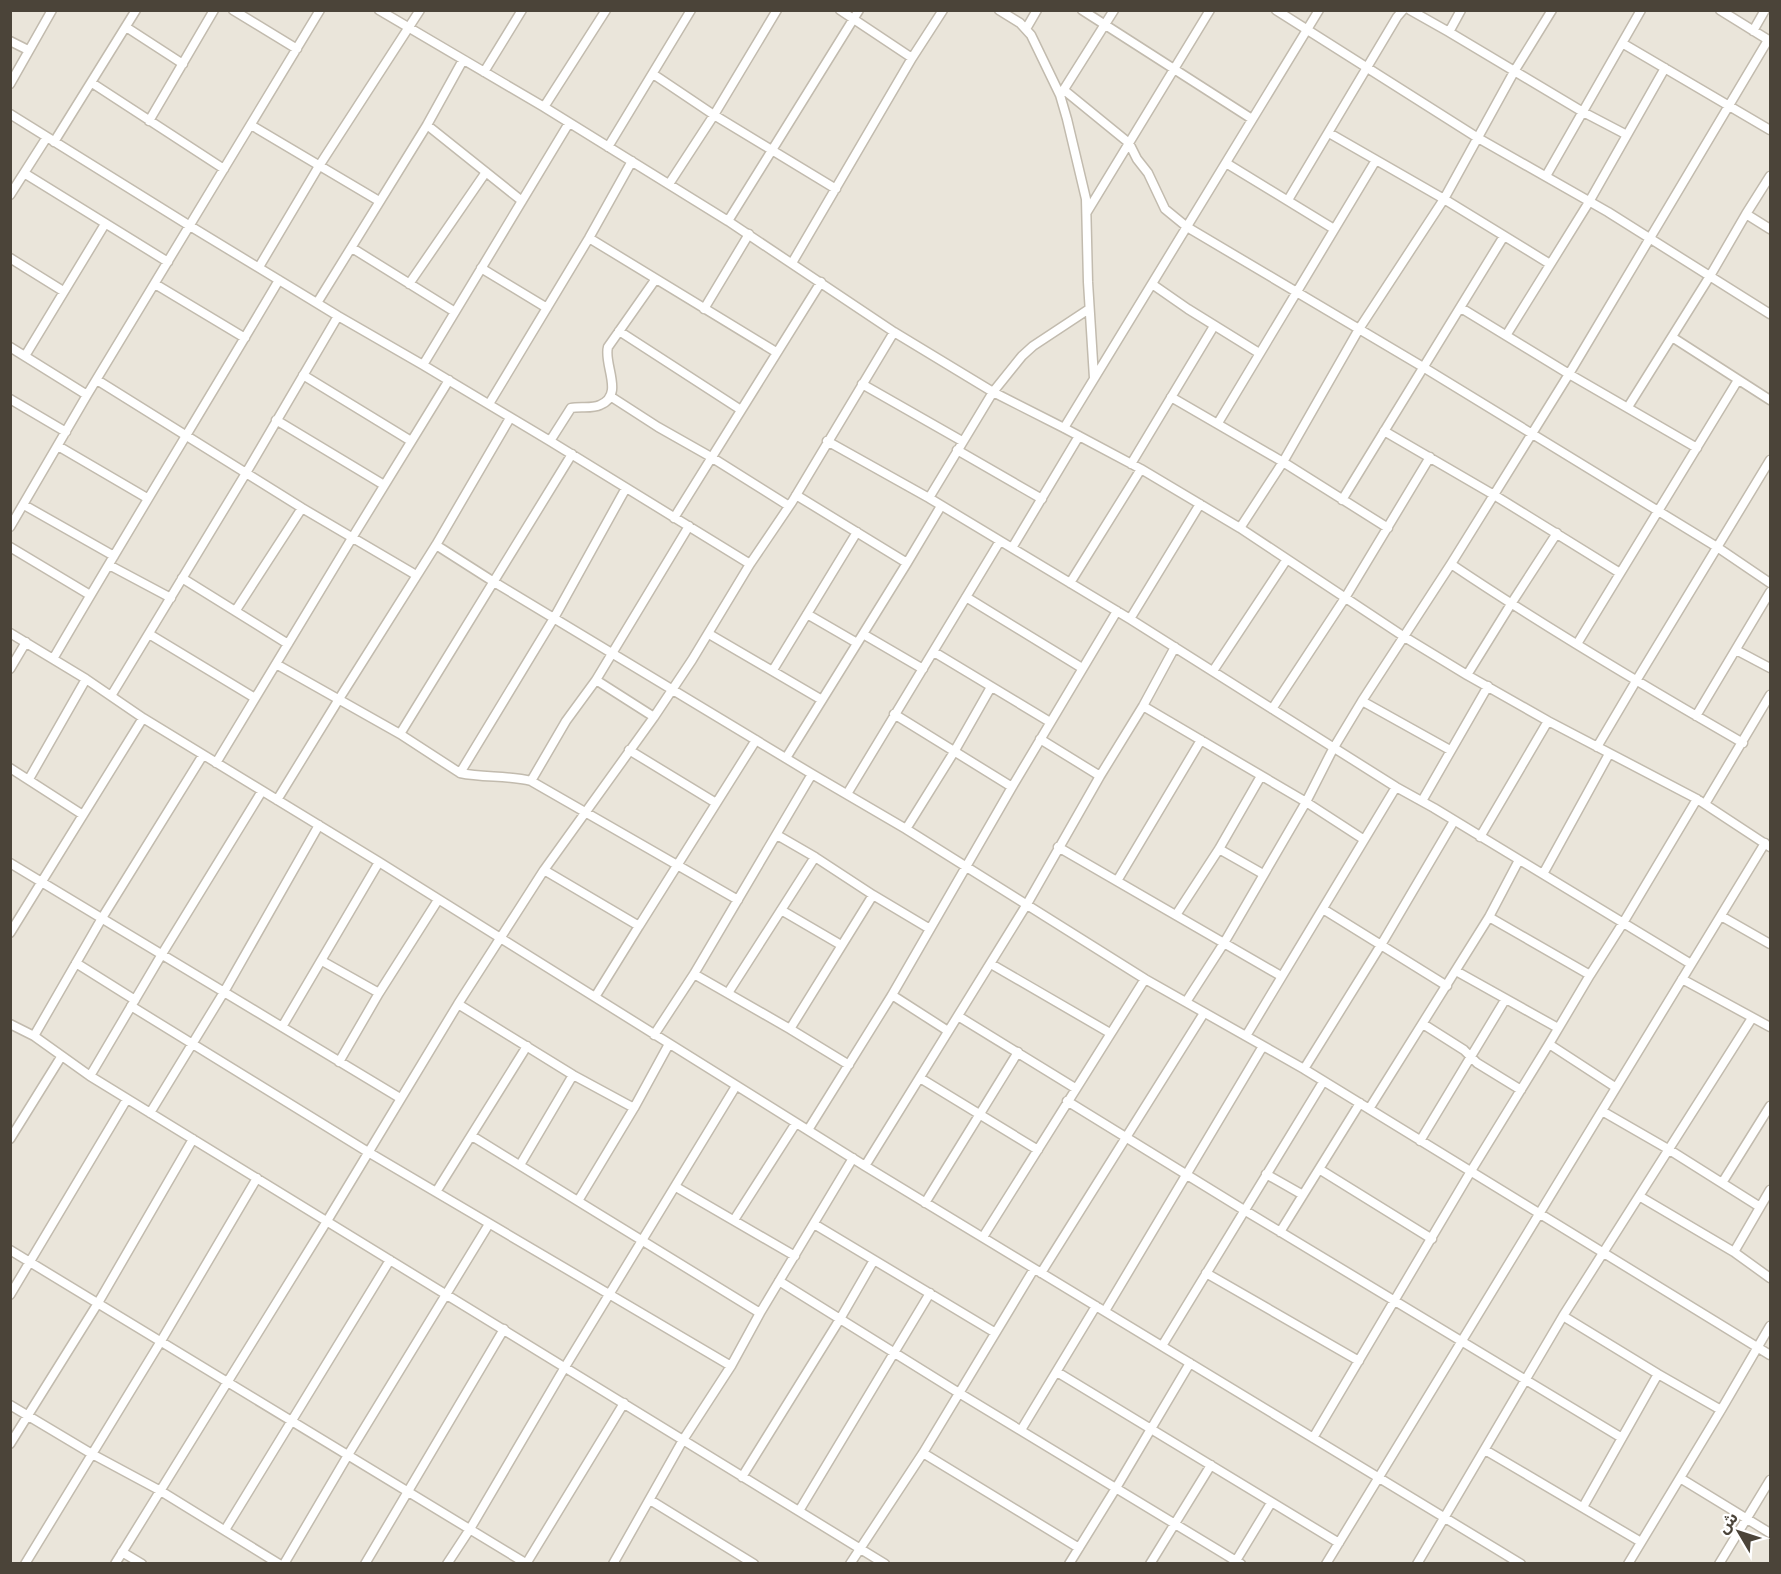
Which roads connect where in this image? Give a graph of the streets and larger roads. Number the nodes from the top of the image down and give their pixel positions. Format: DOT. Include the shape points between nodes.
graph roads {
  1 [pos="52,10"];
  2 [pos="136,10"];
  3 [pos="214,10"];
  4 [pos="233,10"];
  5 [pos="320,10"];
  6 [pos="380,10"];
  7 [pos="420,10"];
  8 [pos="522,10"];
  9 [pos="606,10"];
  10 [pos="691,10"];
  11 [pos="777,10"];
  12 [pos="840,10"];
  13 [pos="859,10"];
  14 [pos="943,10"];
  15 [pos="999,10"];
  16 [pos="1037,10"];
  17 [pos="1082,10"];
  18 [pos="1114,10"];
  19 [pos="1210,10"];
  20 [pos="1276,10"];
  21 [pos="1319,10"];
  22 [pos="1403,10"];
  23 [pos="1410,10"];
  24 [pos="1461,10"];
  25 [pos="1552,10"];
  26 [pos="1641,10"];
  27 [pos="1720,10"];
  28 [pos="1765,10"];
  29 [pos="854,19"];
  30 [pos="1106,25"];
  31 [pos="126,27"];
  32 [pos="409,28"];
  33 [pos="1026,29"];
  34 [pos="1308,30"];
  35 [pos="1753,31"];
  36 [pos="1449,32"];
  37 [pos="10,41"];
  38 [pos="1769,41"];
  39 [pos="1622,43"];
  40 [pos="297,49"];
  41 [pos="28,50"];
  42 [pos="912,58"];
  43 [pos="463,60"];
  44 [pos="183,64"];
  45 [pos="1368,68"];
  46 [pos="1665,68"];
  47 [pos="1174,69"];
  48 [pos="1515,70"];
  49 [pos="484,72"];
  50 [pos="653,74"];
  51 [pos="92,83"];
  52 [pos="10,84"];
  53 [pos="1062,93"];
  54 [pos="1728,105"];
  55 [pos="544,107"];
  56 [pos="1583,112"];
  57 [pos="10,114"];
  58 [pos="714,115"];
  59 [pos="1252,119"];
  60 [pos="150,121"];
  61 [pos="569,123"];
  62 [pos="251,125"];
  63 [pos="427,125"];
  64 [pos="1770,130"];
  65 [pos="1329,133"];
  66 [pos="1627,135"];
  67 [pos="1478,138"];
  68 [pos="51,139"];
  69 [pos="1129,142"];
  70 [pos="608,147"];
  71 [pos="772,150"];
  72 [pos="1376,160"];
  73 [pos="632,161"];
  74 [pos="1226,163"];
  75 [pos="319,166"];
  76 [pos="224,169"];
  77 [pos="486,172"];
  78 [pos="24,173"];
  79 [pos="1546,176"];
  80 [pos="1770,176"];
  81 [pos="669,184"];
  82 [pos="836,189"];
  83 [pos="10,195"];
  84 [pos="1444,199"];
  85 [pos="1288,200"];
  86 [pos="379,201"];
  87 [pos="522,201"];
  88 [pos="1589,202"];
  89 [pos="1087,212"];
  90 [pos="1746,214"];
  91 [pos="728,221"];
  92 [pos="105,224"];
  93 [pos="190,226"];
  94 [pos="1187,227"];
  95 [pos="1334,228"];
  96 [pos="1770,229"];
  97 [pos="749,234"];
  98 [pos="1504,236"];
  99 [pos="589,238"];
  100 [pos="1650,238"];
  101 [pos="352,248"];
  102 [pos="10,258"];
  103 [pos="168,262"];
  104 [pos="792,263"];
  105 [pos="1550,264"];
  106 [pos="259,267"];
  107 [pos="482,268"];
  108 [pos="1710,276"];
  109 [pos="279,280"];
  110 [pos="656,280"];
  111 [pos="821,282"];
  112 [pos="155,284"];
  113 [pos="409,284"];
  114 [pos="1152,284"];
  115 [pos="63,291"];
  116 [pos="1297,291"];
  117 [pos="317,303"];
  118 [pos="547,308"];
  119 [pos="1461,308"];
  120 [pos="704,309"];
  121 [pos="1089,309"];
  122 [pos="455,312"];
  123 [pos="1770,314"];
  124 [pos="338,316"];
  125 [pos="1214,326"];
  126 [pos="1359,329"];
  127 [pos="619,331"];
  128 [pos="894,332"];
  129 [pos="1506,334"];
  130 [pos="245,338"];
  131 [pos="1672,338"];
  132 [pos="10,347"];
  133 [pos="776,352"];
  134 [pos="1260,353"];
  135 [pos="25,356"];
  136 [pos="423,365"];
  137 [pos="1423,367"];
  138 [pos="1569,374"];
  139 [pos="303,375"];
  140 [pos="1094,378"];
  141 [pos="97,380"];
  142 [pos="449,380"];
  143 [pos="1738,380"];
  144 [pos="862,384"];
  145 [pos="993,392"];
  146 [pos="87,395"];
  147 [pos="610,396"];
  148 [pos="1171,397"];
  149 [pos="10,399"];
  150 [pos="1770,400"];
  151 [pos="489,404"];
  152 [pos="1628,407"];
  153 [pos="741,410"];
  154 [pos="510,417"];
  155 [pos="276,420"];
  156 [pos="1218,423"];
  157 [pos="1064,428"];
  158 [pos="1384,431"];
  159 [pos="66,432"];
  160 [pos="1531,434"];
  161 [pos="187,436"];
  162 [pos="1079,436"];
  163 [pos="411,441"];
  164 [pos="550,441"];
  165 [pos="827,441"];
  166 [pos="962,441"];
  167 [pos="58,446"];
  168 [pos="1697,448"];
  169 [pos="957,450"];
  170 [pos="572,454"];
  171 [pos="711,457"];
  172 [pos="1430,457"];
  173 [pos="1770,460"];
  174 [pos="1283,462"];
  175 [pos="1131,464"];
  176 [pos="1141,469"];
  177 [pos="246,473"];
  178 [pos="384,486"];
  179 [pos="626,488"];
  180 [pos="796,495"];
  181 [pos="1494,495"];
  182 [pos="147,498"];
  183 [pos="928,498"];
  184 [pos="1042,499"];
  185 [pos="1342,500"];
  186 [pos="1200,504"];
  187 [pos="24,505"];
  188 [pos="789,506"];
  189 [pos="940,506"];
  190 [pos="302,508"];
  191 [pos="1658,511"];
  192 [pos="674,518"];
  193 [pos="10,526"];
  194 [pos="689,526"];
  195 [pos="1240,528"];
  196 [pos="1388,528"];
  197 [pos="857,532"];
  198 [pos="1557,533"];
  199 [pos="352,538"];
  200 [pos="1000,541"];
  201 [pos="436,545"];
  202 [pos="10,547"];
  203 [pos="1012,548"];
  204 [pos="1717,548"];
  205 [pos="114,556"];
  206 [pos="1287,559"];
  207 [pos="907,563"];
  208 [pos="750,564"];
  209 [pos="1452,564"];
  210 [pos="109,565"];
  211 [pos="1620,573"];
  212 [pos="416,575"];
  213 [pos="182,578"];
  214 [pos="494,582"];
  215 [pos="1070,583"];
  216 [pos="1770,583"];
  217 [pos="1770,592"];
  218 [pos="90,595"];
  219 [pos="966,597"];
  220 [pos="171,598"];
  221 [pos="1345,598"];
  222 [pos="1511,604"];
  223 [pos="236,610"];
  224 [pos="1117,611"];
  225 [pos="807,614"];
  226 [pos="554,618"];
  227 [pos="1130,619"];
  228 [pos="10,633"];
  229 [pos="149,634"];
  230 [pos="709,634"];
  231 [pos="863,634"];
  232 [pos="1403,636"];
  233 [pos="26,642"];
  234 [pos="857,643"];
  235 [pos="288,644"];
  236 [pos="1577,644"];
  237 [pos="1175,647"];
  238 [pos="1736,650"];
  239 [pos="934,652"];
  240 [pos="612,653"];
  241 [pos="53,659"];
  242 [pos="276,664"];
  243 [pos="1082,668"];
  244 [pos="1770,668"];
  245 [pos="10,669"];
  246 [pos="923,669"];
  247 [pos="773,670"];
  248 [pos="1214,671"];
  249 [pos="1467,675"];
  250 [pos="86,679"];
  251 [pos="596,680"];
  252 [pos="1636,681"];
  253 [pos="1488,686"];
  254 [pos="991,687"];
  255 [pos="673,689"];
  256 [pos="1770,695"];
  257 [pos="111,696"];
  258 [pos="255,698"];
  259 [pos="339,699"];
  260 [pos="822,700"];
  261 [pos="1362,701"];
  262 [pos="1143,705"];
  263 [pos="1272,709"];
  264 [pos="894,714"];
  265 [pos="1696,716"];
  266 [pos="654,717"];
  267 [pos="143,718"];
  268 [pos="1548,721"];
  269 [pos="1050,722"];
  270 [pos="400,734"];
  271 [pos="1040,739"];
  272 [pos="756,740"];
  273 [pos="1201,740"];
  274 [pos="1743,743"];
  275 [pos="1597,747"];
  276 [pos="1333,748"];
  277 [pos="629,750"];
  278 [pos="1450,750"];
  279 [pos="954,752"];
  280 [pos="1609,754"];
  281 [pos="204,755"];
  282 [pos="786,759"];
  283 [pos="216,763"];
  284 [pos="10,768"];
  285 [pos="460,773"];
  286 [pos="812,774"];
  287 [pos="1100,776"];
  288 [pos="1261,776"];
  289 [pos="29,779"];
  290 [pos="531,781"];
  291 [pos="1012,787"];
  292 [pos="1396,787"];
  293 [pos="262,791"];
  294 [pos="847,794"];
  295 [pos="1697,798"];
  296 [pos="278,800"];
  297 [pos="1422,801"];
  298 [pos="1305,802"];
  299 [pos="716,803"];
  300 [pos="1705,804"];
  301 [pos="586,812"];
  302 [pos="83,815"];
  303 [pos="1454,821"];
  304 [pos="319,825"];
  305 [pos="906,829"];
  306 [pos="777,835"];
  307 [pos="1480,837"];
  308 [pos="1363,839"];
  309 [pos="1768,845"];
  310 [pos="1058,848"];
  311 [pos="1219,849"];
  312 [pos="815,856"];
  313 [pos="1519,860"];
  314 [pos="378,862"];
  315 [pos="10,863"];
  316 [pos="676,866"];
  317 [pos="966,868"];
  318 [pos="544,870"];
  319 [pos="1263,874"];
  320 [pos="1543,874"];
  321 [pos="1117,881"];
  322 [pos="41,882"];
  323 [pos="873,895"];
  324 [pos="438,900"];
  325 [pos="738,900"];
  326 [pos="1027,904"];
  327 [pos="1323,909"];
  328 [pos="781,910"];
  329 [pos="1176,915"];
  330 [pos="1721,916"];
  331 [pos="1489,917"];
  332 [pos="102,918"];
  333 [pos="1623,923"];
  334 [pos="639,926"];
  335 [pos="930,929"];
  336 [pos="10,933"];
  337 [pos="500,938"];
  338 [pos="1224,943"];
  339 [pos="1770,944"];
  340 [pos="841,945"];
  341 [pos="1381,945"];
  342 [pos="162,954"];
  343 [pos="322,961"];
  344 [pos="76,963"];
  345 [pos="990,963"];
  346 [pos="1691,964"];
  347 [pos="1456,971"];
  348 [pos="694,974"];
  349 [pos="1590,975"];
  350 [pos="1281,976"];
  351 [pos="1145,979"];
  352 [pos="1682,979"];
  353 [pos="1447,986"];
  354 [pos="224,992"];
  355 [pos="379,993"];
  356 [pos="728,993"];
  357 [pos="892,995"];
  358 [pos="595,997"];
  359 [pos="1505,1000"];
  360 [pos="1186,1002"];
  361 [pos="133,1003"];
  362 [pos="458,1004"];
  363 [pos="1204,1013"];
  364 [pos="958,1016"];
  365 [pos="1752,1018"];
  366 [pos="10,1024"];
  367 [pos="1423,1024"];
  368 [pos="282,1027"];
  369 [pos="1770,1027"];
  370 [pos="1558,1028"];
  371 [pos="790,1029"];
  372 [pos="948,1031"];
  373 [pos="1110,1033"];
  374 [pos="654,1035"];
  375 [pos="33,1036"];
  376 [pos="1246,1036"];
  377 [pos="192,1043"];
  378 [pos="669,1044"];
  379 [pos="1549,1044"];
  380 [pos="527,1046"];
  381 [pos="1263,1046"];
  382 [pos="1018,1052"];
  383 [pos="62,1057"];
  384 [pos="1470,1057"];
  385 [pos="339,1062"];
  386 [pos="849,1065"];
  387 [pos="1304,1070"];
  388 [pos="573,1075"];
  389 [pos="90,1076"];
  390 [pos="920,1078"];
  391 [pos="1323,1082"];
  392 [pos="736,1086"];
  393 [pos="1615,1087"];
  394 [pos="1075,1088"];
  395 [pos="1521,1090"];
  396 [pos="400,1098"];
  397 [pos="127,1099"];
  398 [pos="1067,1101"];
  399 [pos="1360,1103"];
  400 [pos="1770,1106"];
  401 [pos="634,1108"];
  402 [pos="1369,1109"];
  403 [pos="1602,1111"];
  404 [pos="150,1113"];
  405 [pos="980,1114"];
  406 [pos="796,1122"];
  407 [pos="808,1130"];
  408 [pos="472,1136"];
  409 [pos="1126,1138"];
  410 [pos="10,1139"];
  411 [pos="192,1139"];
  412 [pos="1420,1142"];
  413 [pos="1668,1149"];
  414 [pos="1038,1150"];
  415 [pos="368,1152"];
  416 [pos="853,1158"];
  417 [pos="520,1165"];
  418 [pos="865,1166"];
  419 [pos="1319,1169"];
  420 [pos="1471,1171"];
  421 [pos="1187,1173"];
  422 [pos="1266,1174"];
  423 [pos="257,1178"];
  424 [pos="1722,1183"];
  425 [pos="676,1187"];
  426 [pos="1770,1190"];
  427 [pos="436,1192"];
  428 [pos="1303,1195"];
  429 [pos="1639,1196"];
  430 [pos="578,1201"];
  431 [pos="925,1203"];
  432 [pos="1760,1207"];
  433 [pos="1244,1210"];
  434 [pos="1539,1215"];
  435 [pos="327,1221"];
  436 [pos="734,1221"];
  437 [pos="489,1224"];
  438 [pos="814,1224"];
  439 [pos="1280,1232"];
  440 [pos="983,1237"];
  441 [pos="1432,1239"];
  442 [pos="643,1241"];
  443 [pos="10,1250"];
  444 [pos="1734,1252"];
  445 [pos="1603,1254"];
  446 [pos="795,1256"];
  447 [pos="390,1260"];
  448 [pos="874,1260"];
  449 [pos="30,1262"];
  450 [pos="1037,1271"];
  451 [pos="1206,1273"];
  452 [pos="1770,1278"];
  453 [pos="779,1281"];
  454 [pos="930,1293"];
  455 [pos="446,1294"];
  456 [pos="609,1294"];
  457 [pos="10,1295"];
  458 [pos="1395,1300"];
  459 [pos="98,1303"];
  460 [pos="1096,1306"];
  461 [pos="1105,1311"];
  462 [pos="760,1313"];
  463 [pos="1563,1316"];
  464 [pos="840,1319"];
  465 [pos="1770,1326"];
  466 [pos="504,1329"];
  467 [pos="994,1332"];
  468 [pos="161,1341"];
  469 [pos="1462,1342"];
  470 [pos="1162,1346"];
  471 [pos="1757,1347"];
  472 [pos="895,1352"];
  473 [pos="1770,1355"];
  474 [pos="1359,1361"];
  475 [pos="1190,1363"];
  476 [pos="731,1366"];
  477 [pos="565,1367"];
  478 [pos="1057,1372"];
  479 [pos="1658,1374"];
  480 [pos="1526,1380"];
  481 [pos="227,1382"];
  482 [pos="959,1393"];
  483 [pos="624,1403"];
  484 [pos="10,1405"];
  485 [pos="1721,1410"];
  486 [pos="28,1416"];
  487 [pos="292,1421"];
  488 [pos="1151,1428"];
  489 [pos="1021,1431"];
  490 [pos="1313,1438"];
  491 [pos="1622,1438"];
  492 [pos="683,1440"];
  493 [pos="10,1444"];
  494 [pos="1485,1450"];
  495 [pos="92,1454"];
  496 [pos="923,1454"];
  497 [pos="348,1455"];
  498 [pos="1211,1465"];
  499 [pos="742,1477"];
  500 [pos="1379,1478"];
  501 [pos="1680,1478"];
  502 [pos="1770,1480"];
  503 [pos="1116,1488"];
  504 [pos="159,1490"];
  505 [pos="408,1491"];
  506 [pos="650,1500"];
  507 [pos="1271,1503"];
  508 [pos="1583,1507"];
  509 [pos="799,1511"];
  510 [pos="1444,1518"];
  511 [pos="1747,1518"];
  512 [pos="1175,1523"];
  513 [pos="470,1529"];
  514 [pos="225,1530"];
  515 [pos="1770,1533"];
  516 [pos="1641,1542"];
  517 [pos="1339,1543"];
  518 [pos="860,1548"];
  519 [pos="1079,1548"];
  520 [pos="122,1552"];
  521 [pos="1237,1562"];
  522 [pos="25,1563"];
  523 [pos="115,1563"];
  524 [pos="142,1563"];
  525 [pos="279,1563"];
  526 [pos="284,1563"];
  527 [pos="365,1563"];
  528 [pos="447,1563"];
  529 [pos="526,1563"];
  530 [pos="613,1563"];
  531 [pos="754,1563"];
  532 [pos="850,1563"];
  533 [pos="885,1563"];
  534 [pos="1069,1563"];
  535 [pos="1150,1563"];
  536 [pos="1326,1563"];
  537 [pos="1417,1563"];
  538 [pos="1521,1563"];
  539 [pos="1628,1563"];
  540 [pos="1719,1563"];
  1 -- 41 [label="street"];
  2 -- 31 [label="street"];
  3 -- 44 [label="street"];
  4 -- 40 [label="street"];
  5 -- 40 [label="street"];
  6 -- 32 [label="street"];
  7 -- 32 [label="street"];
  8 -- 49 [label="street"];
  9 -- 55 [label="street"];
  10 -- 50 [label="street"];
  11 -- 58 [label="street"];
  12 -- 29 [label="street"];
  13 -- 29 [label="street"];
  14 -- 42 [label="street"];
  15 -- 33 [label="street"];
  16 -- 33 [label="street"];
  17 -- 30 [label="street"];
  18 -- 30 [label="street"];
  19 -- 47 [label="street"];
  20 -- 34 [label="street"];
  21 -- 34 [label="street"];
  22 -- 45 [label="street"];
  23 -- 36 [label="street"];
  24 -- 36 [label="street"];
  25 -- 48 [label="street"];
  26 -- 39 [label="street"];
  27 -- 35 [label="street"];
  28 -- 35 [label="street"];
  29 -- 42 [label="street"];
  29 -- 71 [label="street"];
  30 -- 47 [label="street"];
  30 -- 53 [label="street"];
  31 -- 44 [label="street"];
  31 -- 51 [label="street"];
  32 -- 43 [label="street"];
  32 -- 75 [label="street"];
  33 -- 53 [label="street"];
  34 -- 45 [label="street"];
  34 -- 59 [label="street"];
  35 -- 38 [label="street"];
  36 -- 48 [label="street"];
  37 -- 41 [label="street"];
  38 -- 54 [label="street"];
  39 -- 46 [label="street"];
  39 -- 56 [label="street"];
  40 -- 62 [label="street"];
  41 -- 52 [label="street"];
  42 -- 82 [label="street"];
  43 -- 49 [label="street"];
  43 -- 63 [label="street"];
  44 -- 60 [label="street"];
  45 -- 65 [label="street"];
  45 -- 67 [label="street"];
  46 -- 54 [label="street"];
  46 -- 66 [label="street"];
  47 -- 59 [label="street"];
  47 -- 69 [label="street"];
  48 -- 56 [label="street"];
  48 -- 67 [label="street"];
  49 -- 55 [label="street"];
  50 -- 58 [label="street"];
  50 -- 70 [label="street"];
  51 -- 60 [label="street"];
  51 -- 68 [label="street"];
  53 -- 69 [label="street"];
  53 -- 89 [label="street"];
  54 -- 64 [label="street"];
  54 -- 100 [label="street"];
  55 -- 61 [label="street"];
  56 -- 66 [label="street"];
  56 -- 79 [label="street"];
  57 -- 68 [label="street"];
  58 -- 71 [label="street"];
  58 -- 81 [label="street"];
  59 -- 74 [label="street"];
  60 -- 76 [label="street"];
  61 -- 70 [label="street"];
  61 -- 87 [label="street"];
  62 -- 75 [label="street"];
  62 -- 76 [label="street"];
  63 -- 77 [label="street"];
  63 -- 86 [label="street"];
  65 -- 72 [label="street"];
  65 -- 85 [label="street"];
  66 -- 88 [label="street"];
  67 -- 79 [label="street"];
  67 -- 84 [label="street"];
  68 -- 78 [label="street"];
  68 -- 93 [label="street"];
  69 -- 89 [label="street"];
  69 -- 94 [label="street" via="1165,209"];
  70 -- 73 [label="street"];
  71 -- 82 [label="street"];
  71 -- 91 [label="street"];
  72 -- 84 [label="street"];
  72 -- 95 [label="street"];
  73 -- 81 [label="street"];
  73 -- 99 [label="street"];
  74 -- 85 [label="street"];
  74 -- 94 [label="street"];
  75 -- 86 [label="street"];
  75 -- 106 [label="street"];
  76 -- 93 [label="street"];
  77 -- 87 [label="street"];
  77 -- 113 [label="street"];
  78 -- 83 [label="street"];
  78 -- 92 [label="street"];
  79 -- 88 [label="street"];
  80 -- 90 [label="street"];
  81 -- 91 [label="street"];
  82 -- 104 [label="street"];
  84 -- 98 [label="street"];
  84 -- 126 [label="street"];
  85 -- 95 [label="street"];
  86 -- 101 [label="street"];
  87 -- 107 [label="street"];
  88 -- 100 [label="street"];
  88 -- 105 [label="street"];
  89 -- 121 [label="street"];
  90 -- 96 [label="street"];
  90 -- 108 [label="street"];
  91 -- 97 [label="street"];
  92 -- 103 [label="street"];
  92 -- 115 [label="street"];
  93 -- 103 [label="street"];
  93 -- 106 [label="street"];
  94 -- 114 [label="street"];
  94 -- 116 [label="street"];
  95 -- 116 [label="street"];
  97 -- 104 [label="street"];
  97 -- 120 [label="street"];
  98 -- 105 [label="street"];
  98 -- 119 [label="street"];
  99 -- 110 [label="street"];
  99 -- 118 [label="street"];
  100 -- 108 [label="street"];
  100 -- 138 [label="street"];
  101 -- 113 [label="street"];
  101 -- 117 [label="street"];
  102 -- 115 [label="street"];
  103 -- 112 [label="street"];
  104 -- 111 [label="street"];
  105 -- 129 [label="street"];
  106 -- 109 [label="street"];
  107 -- 118 [label="street"];
  107 -- 122 [label="street"];
  108 -- 123 [label="street"];
  108 -- 131 [label="street"];
  109 -- 117 [label="street"];
  109 -- 130 [label="street"];
  110 -- 120 [label="street"];
  110 -- 127 [label="street"];
  111 -- 128 [label="street"];
  111 -- 133 [label="street"];
  112 -- 130 [label="street"];
  112 -- 141 [label="street"];
  113 -- 122 [label="street"];
  114 -- 125 [label="street"];
  114 -- 140 [label="street"];
  115 -- 135 [label="street"];
  116 -- 126 [label="street"];
  116 -- 134 [label="street"];
  117 -- 124 [label="street"];
  118 -- 151 [label="street"];
  119 -- 129 [label="street"];
  119 -- 137 [label="street"];
  120 -- 133 [label="street"];
  121 -- 140 [label="street"];
  121 -- 145 [label="street" via="1026,351"];
  122 -- 136 [label="street"];
  124 -- 136 [label="street"];
  124 -- 139 [label="street"];
  125 -- 134 [label="street"];
  125 -- 148 [label="street"];
  126 -- 137 [label="street"];
  126 -- 174 [label="street"];
  127 -- 147 [label="street" via="606,351 612,381"];
  127 -- 153 [label="street"];
  128 -- 144 [label="street"];
  128 -- 145 [label="street"];
  129 -- 138 [label="street"];
  130 -- 161 [label="street"];
  131 -- 143 [label="street"];
  131 -- 152 [label="street"];
  132 -- 135 [label="street"];
  133 -- 153 [label="street"];
  134 -- 156 [label="street"];
  135 -- 146 [label="street"];
  136 -- 142 [label="street"];
  137 -- 158 [label="street"];
  137 -- 160 [label="street"];
  138 -- 152 [label="street"];
  138 -- 160 [label="street"];
  139 -- 155 [label="street"];
  139 -- 163 [label="street"];
  140 -- 157 [label="street"];
  141 -- 146 [label="street"];
  141 -- 161 [label="street"];
  142 -- 151 [label="street"];
  142 -- 163 [label="street"];
  143 -- 150 [label="street"];
  143 -- 168 [label="street"];
  144 -- 165 [label="street"];
  144 -- 166 [label="street"];
  145 -- 157 [label="street"];
  145 -- 166 [label="street"];
  146 -- 159 [label="street"];
  147 -- 164 [label="street" via="598,406 571,408"];
  147 -- 171 [label="street"];
  148 -- 156 [label="street"];
  148 -- 175 [label="street"];
  149 -- 159 [label="street"];
  151 -- 154 [label="street"];
  152 -- 168 [label="street"];
  153 -- 171 [label="street"];
  154 -- 164 [label="street"];
  154 -- 201 [label="street"];
  155 -- 177 [label="street"];
  155 -- 178 [label="street"];
  156 -- 174 [label="street"];
  157 -- 162 [label="street"];
  158 -- 172 [label="street"];
  158 -- 185 [label="street"];
  159 -- 167 [label="street"];
  160 -- 181 [label="street"];
  160 -- 191 [label="street"];
  161 -- 177 [label="street"];
  161 -- 182 [label="street"];
  162 -- 175 [label="street"];
  162 -- 184 [label="street"];
  163 -- 178 [label="street"];
  164 -- 170 [label="street"];
  165 -- 180 [label="street"];
  165 -- 183 [label="street"];
  166 -- 169 [label="street"];
  167 -- 182 [label="street"];
  167 -- 187 [label="street"];
  168 -- 191 [label="street"];
  169 -- 183 [label="street"];
  169 -- 184 [label="street"];
  170 -- 179 [label="street"];
  170 -- 214 [label="street"];
  171 -- 188 [label="street"];
  171 -- 192 [label="street"];
  172 -- 181 [label="street"];
  172 -- 196 [label="street"];
  173 -- 204 [label="street"];
  174 -- 185 [label="street"];
  174 -- 195 [label="street"];
  175 -- 176 [label="street"];
  176 -- 186 [label="street"];
  176 -- 215 [label="street"];
  177 -- 190 [label="street"];
  177 -- 213 [label="street"];
  178 -- 199 [label="street"];
  179 -- 192 [label="street"];
  179 -- 226 [label="street"];
  180 -- 188 [label="street"];
  180 -- 197 [label="street"];
  181 -- 198 [label="street"];
  181 -- 209 [label="street"];
  182 -- 205 [label="street"];
  183 -- 189 [label="street"];
  184 -- 203 [label="street"];
  185 -- 196 [label="street"];
  186 -- 195 [label="street"];
  186 -- 227 [label="street"];
  187 -- 193 [label="street"];
  187 -- 205 [label="street"];
  188 -- 208 [label="street"];
  189 -- 200 [label="street"];
  189 -- 207 [label="street"];
  190 -- 199 [label="street"];
  190 -- 223 [label="street"];
  191 -- 204 [label="street"];
  191 -- 211 [label="street"];
  192 -- 194 [label="street"];
  194 -- 208 [label="street"];
  194 -- 240 [label="street"];
  195 -- 206 [label="street"];
  196 -- 221 [label="street"];
  197 -- 207 [label="street"];
  197 -- 225 [label="street"];
  198 -- 211 [label="street"];
  198 -- 222 [label="street"];
  199 -- 212 [label="street"];
  199 -- 235 [label="street"];
  200 -- 203 [label="street"];
  200 -- 219 [label="street"];
  201 -- 212 [label="street"];
  201 -- 214 [label="street"];
  202 -- 218 [label="street"];
  203 -- 215 [label="street"];
  204 -- 216 [label="street"];
  204 -- 252 [label="street"];
  205 -- 210 [label="street"];
  206 -- 221 [label="street"];
  206 -- 248 [label="street"];
  207 -- 231 [label="street"];
  208 -- 230 [label="street"];
  209 -- 222 [label="street"];
  209 -- 232 [label="street"];
  210 -- 218 [label="street"];
  210 -- 220 [label="street"];
  211 -- 236 [label="street"];
  212 -- 259 [label="street"];
  213 -- 220 [label="street"];
  213 -- 223 [label="street"];
  214 -- 226 [label="street"];
  214 -- 270 [label="street"];
  215 -- 224 [label="street"];
  217 -- 238 [label="street"];
  218 -- 241 [label="street"];
  219 -- 239 [label="street"];
  219 -- 243 [label="street"];
  220 -- 229 [label="street"];
  221 -- 232 [label="street"];
  221 -- 263 [label="street"];
  222 -- 236 [label="street"];
  222 -- 249 [label="street"];
  223 -- 235 [label="street"];
  224 -- 227 [label="street"];
  224 -- 243 [label="street"];
  225 -- 234 [label="street"];
  225 -- 247 [label="street"];
  226 -- 240 [label="street"];
  226 -- 285 [label="street"];
  227 -- 237 [label="street"];
  228 -- 233 [label="street"];
  229 -- 257 [label="street"];
  229 -- 258 [label="street"];
  230 -- 247 [label="street"];
  230 -- 255 [label="street"];
  231 -- 234 [label="street"];
  231 -- 246 [label="street"];
  232 -- 249 [label="street"];
  232 -- 261 [label="street"];
  233 -- 241 [label="street"];
  233 -- 245 [label="street"];
  234 -- 260 [label="street"];
  235 -- 242 [label="street"];
  236 -- 252 [label="street"];
  237 -- 248 [label="street"];
  237 -- 262 [label="street"];
  238 -- 244 [label="street"];
  238 -- 265 [label="street"];
  239 -- 246 [label="street"];
  239 -- 254 [label="street"];
  240 -- 251 [label="street"];
  240 -- 255 [label="street"];
  241 -- 250 [label="street"];
  242 -- 258 [label="street"];
  242 -- 259 [label="street"];
  243 -- 269 [label="street"];
  246 -- 264 [label="street"];
  247 -- 260 [label="street"];
  248 -- 263 [label="street"];
  249 -- 253 [label="street"];
  250 -- 257 [label="street"];
  250 -- 289 [label="street"];
  251 -- 266 [label="street"];
  251 -- 290 [label="street" via="566,721"];
  252 -- 265 [label="street"];
  252 -- 275 [label="street"];
  253 -- 268 [label="street"];
  253 -- 278 [label="street"];
  254 -- 269 [label="street"];
  254 -- 279 [label="street"];
  255 -- 266 [label="street"];
  255 -- 272 [label="street"];
  256 -- 274 [label="street"];
  257 -- 267 [label="street"];
  258 -- 283 [label="street"];
  259 -- 270 [label="street"];
  259 -- 296 [label="street"];
  260 -- 282 [label="street"];
  261 -- 276 [label="street"];
  261 -- 278 [label="street"];
  262 -- 273 [label="street"];
  262 -- 287 [label="street"];
  263 -- 276 [label="street"];
  264 -- 279 [label="street"];
  264 -- 294 [label="street"];
  265 -- 274 [label="street"];
  266 -- 277 [label="street"];
  267 -- 281 [label="street"];
  267 -- 302 [label="street"];
  268 -- 275 [label="street"];
  268 -- 307 [label="street"];
  269 -- 271 [label="street"];
  270 -- 285 [label="street"];
  271 -- 287 [label="street"];
  271 -- 291 [label="street"];
  272 -- 282 [label="street"];
  272 -- 299 [label="street"];
  273 -- 288 [label="street"];
  273 -- 321 [label="street"];
  274 -- 300 [label="street"];
  275 -- 280 [label="street"];
  276 -- 292 [label="street"];
  276 -- 298 [label="street"];
  277 -- 299 [label="street"];
  277 -- 301 [label="street"];
  278 -- 297 [label="street"];
  279 -- 291 [label="street"];
  279 -- 305 [label="street"];
  280 -- 295 [label="street"];
  280 -- 320 [label="street"];
  281 -- 283 [label="street"];
  281 -- 332 [label="street"];
  282 -- 286 [label="street"];
  283 -- 293 [label="street"];
  284 -- 289 [label="street"];
  285 -- 290 [label="street"];
  286 -- 294 [label="street"];
  286 -- 306 [label="street"];
  287 -- 310 [label="street"];
  288 -- 298 [label="street"];
  288 -- 311 [label="street"];
  289 -- 302 [label="street"];
  290 -- 301 [label="street"];
  291 -- 317 [label="street"];
  292 -- 297 [label="street"];
  292 -- 308 [label="street"];
  293 -- 296 [label="street"];
  293 -- 342 [label="street"];
  294 -- 305 [label="street"];
  295 -- 300 [label="street"];
  295 -- 333 [label="street"];
  296 -- 304 [label="street"];
  297 -- 303 [label="street"];
  298 -- 308 [label="street"];
  298 -- 319 [label="street"];
  299 -- 316 [label="street"];
  300 -- 309 [label="street"];
  301 -- 316 [label="street"];
  301 -- 318 [label="street"];
  302 -- 322 [label="street"];
  303 -- 307 [label="street"];
  303 -- 341 [label="street"];
  304 -- 314 [label="street"];
  304 -- 354 [label="street"];
  305 -- 317 [label="street"];
  306 -- 312 [label="street"];
  306 -- 325 [label="street"];
  307 -- 313 [label="street"];
  308 -- 327 [label="street"];
  309 -- 330 [label="street"];
  310 -- 321 [label="street"];
  310 -- 326 [label="street"];
  311 -- 319 [label="street"];
  311 -- 329 [label="street"];
  312 -- 323 [label="street"];
  312 -- 328 [label="street"];
  313 -- 320 [label="street"];
  313 -- 331 [label="street"];
  314 -- 324 [label="street"];
  314 -- 343 [label="street"];
  315 -- 322 [label="street"];
  316 -- 325 [label="street"];
  316 -- 334 [label="street"];
  317 -- 326 [label="street"];
  317 -- 335 [label="street"];
  318 -- 334 [label="street"];
  318 -- 337 [label="street"];
  319 -- 338 [label="street"];
  320 -- 333 [label="street"];
  321 -- 329 [label="street"];
  322 -- 332 [label="street"];
  322 -- 336 [label="street"];
  323 -- 335 [label="street"];
  323 -- 340 [label="street"];
  324 -- 337 [label="street"];
  324 -- 355 [label="street"];
  325 -- 348 [label="street"];
  326 -- 345 [label="street"];
  326 -- 351 [label="street"];
  327 -- 341 [label="street"];
  327 -- 350 [label="street"];
  328 -- 340 [label="street"];
  328 -- 356 [label="street"];
  329 -- 338 [label="street"];
  330 -- 339 [label="street"];
  330 -- 346 [label="street"];
  331 -- 347 [label="street"];
  331 -- 349 [label="street"];
  332 -- 342 [label="street"];
  332 -- 344 [label="street"];
  333 -- 346 [label="street"];
  333 -- 349 [label="street"];
  334 -- 358 [label="street"];
  335 -- 357 [label="street"];
  337 -- 358 [label="street"];
  337 -- 362 [label="street"];
  338 -- 350 [label="street"];
  338 -- 360 [label="street"];
  340 -- 371 [label="street"];
  341 -- 353 [label="street"];
  341 -- 387 [label="street"];
  342 -- 354 [label="street"];
  342 -- 361 [label="street"];
  343 -- 355 [label="street"];
  343 -- 368 [label="street"];
  344 -- 361 [label="street"];
  344 -- 375 [label="street"];
  345 -- 364 [label="street"];
  345 -- 373 [label="street"];
  346 -- 352 [label="street"];
  347 -- 353 [label="street"];
  347 -- 359 [label="street"];
  348 -- 356 [label="street"];
  348 -- 374 [label="street"];
  349 -- 370 [label="street"];
  350 -- 376 [label="street"];
  351 -- 360 [label="street"];
  351 -- 373 [label="street"];
  352 -- 365 [label="street"];
  352 -- 393 [label="street"];
  353 -- 367 [label="street"];
  354 -- 368 [label="street"];
  354 -- 377 [label="street"];
  355 -- 385 [label="street"];
  356 -- 371 [label="street"];
  357 -- 372 [label="street"];
  357 -- 386 [label="street"];
  358 -- 374 [label="street"];
  359 -- 370 [label="street"];
  359 -- 384 [label="street"];
  360 -- 363 [label="street"];
  361 -- 377 [label="street"];
  361 -- 389 [label="street"];
  362 -- 380 [label="street"];
  362 -- 396 [label="street"];
  363 -- 376 [label="street"];
  363 -- 409 [label="street"];
  364 -- 372 [label="street"];
  364 -- 382 [label="street"];
  365 -- 369 [label="street"];
  365 -- 413 [label="street"];
  366 -- 375 [label="street"];
  367 -- 384 [label="street"];
  367 -- 402 [label="street"];
  368 -- 385 [label="street"];
  370 -- 379 [label="street"];
  371 -- 386 [label="street"];
  372 -- 390 [label="street"];
  373 -- 394 [label="street"];
  374 -- 378 [label="street"];
  375 -- 383 [label="street"];
  376 -- 381 [label="street"];
  377 -- 404 [label="street"];
  377 -- 415 [label="street"];
  378 -- 392 [label="street"];
  378 -- 401 [label="street"];
  379 -- 393 [label="street"];
  379 -- 395 [label="street"];
  380 -- 388 [label="street"];
  380 -- 408 [label="street"];
  381 -- 387 [label="street"];
  381 -- 421 [label="street"];
  382 -- 394 [label="street"];
  382 -- 405 [label="street"];
  383 -- 389 [label="street"];
  383 -- 410 [label="street"];
  384 -- 395 [label="street"];
  384 -- 412 [label="street"];
  385 -- 396 [label="street"];
  386 -- 407 [label="street"];
  387 -- 391 [label="street"];
  388 -- 401 [label="street"];
  388 -- 417 [label="street"];
  389 -- 397 [label="street"];
  390 -- 405 [label="street"];
  390 -- 418 [label="street"];
  391 -- 399 [label="street"];
  391 -- 422 [label="street"];
  392 -- 406 [label="street"];
  392 -- 425 [label="street"];
  393 -- 403 [label="street"];
  394 -- 398 [label="street"];
  395 -- 420 [label="street"];
  396 -- 415 [label="street"];
  397 -- 404 [label="street"];
  397 -- 449 [label="street"];
  398 -- 409 [label="street"];
  398 -- 414 [label="street"];
  399 -- 402 [label="street"];
  399 -- 419 [label="street"];
  400 -- 424 [label="street"];
  401 -- 430 [label="street"];
  402 -- 412 [label="street"];
  403 -- 413 [label="street"];
  403 -- 434 [label="street"];
  404 -- 411 [label="street"];
  405 -- 414 [label="street"];
  405 -- 431 [label="street"];
  406 -- 407 [label="street"];
  406 -- 436 [label="street"];
  407 -- 416 [label="street"];
  408 -- 417 [label="street"];
  408 -- 427 [label="street"];
  409 -- 421 [label="street"];
  409 -- 450 [label="street"];
  411 -- 423 [label="street"];
  411 -- 459 [label="street"];
  412 -- 420 [label="street"];
  413 -- 424 [label="street"];
  413 -- 429 [label="street"];
  414 -- 440 [label="street"];
  415 -- 427 [label="street"];
  415 -- 435 [label="street"];
  416 -- 418 [label="street"];
  416 -- 438 [label="street"];
  417 -- 430 [label="street"];
  418 -- 431 [label="street"];
  419 -- 428 [label="street"];
  419 -- 441 [label="street"];
  420 -- 434 [label="street"];
  420 -- 441 [label="street"];
  421 -- 433 [label="street"];
  421 -- 461 [label="street"];
  422 -- 428 [label="street"];
  422 -- 433 [label="street"];
  423 -- 435 [label="street"];
  423 -- 468 [label="street"];
  424 -- 432 [label="street"];
  425 -- 436 [label="street"];
  425 -- 442 [label="street"];
  426 -- 432 [label="street"];
  427 -- 437 [label="street"];
  428 -- 439 [label="street"];
  429 -- 444 [label="street"];
  429 -- 445 [label="street"];
  430 -- 442 [label="street"];
  431 -- 440 [label="street"];
  432 -- 444 [label="street"];
  433 -- 439 [label="street"];
  433 -- 451 [label="street"];
  434 -- 445 [label="street"];
  434 -- 469 [label="street"];
  435 -- 447 [label="street"];
  435 -- 481 [label="street"];
  436 -- 446 [label="street"];
  437 -- 455 [label="street"];
  437 -- 456 [label="street"];
  438 -- 446 [label="street"];
  438 -- 448 [label="street"];
  439 -- 458 [label="street"];
  440 -- 450 [label="street"];
  441 -- 458 [label="street"];
  442 -- 456 [label="street"];
  442 -- 462 [label="street"];
  443 -- 449 [label="street"];
  444 -- 452 [label="street"];
  445 -- 463 [label="street"];
  445 -- 471 [label="street"];
  446 -- 453 [label="street"];
  447 -- 455 [label="street"];
  447 -- 487 [label="street"];
  448 -- 454 [label="street"];
  448 -- 464 [label="street"];
  449 -- 457 [label="street"];
  449 -- 459 [label="street"];
  450 -- 460 [label="street"];
  450 -- 467 [label="street"];
  451 -- 470 [label="street"];
  451 -- 474 [label="street"];
  453 -- 462 [label="street"];
  453 -- 464 [label="street"];
  454 -- 467 [label="street"];
  454 -- 472 [label="street"];
  455 -- 466 [label="street"];
  455 -- 497 [label="street"];
  456 -- 476 [label="street"];
  456 -- 477 [label="street"];
  458 -- 469 [label="street"];
  458 -- 474 [label="street"];
  459 -- 468 [label="street"];
  459 -- 486 [label="street"];
  460 -- 461 [label="street"];
  460 -- 478 [label="street"];
  461 -- 470 [label="street"];
  462 -- 476 [label="street"];
  463 -- 479 [label="street"];
  463 -- 480 [label="street"];
  464 -- 472 [label="street"];
  464 -- 499 [label="street"];
  465 -- 471 [label="street"];
  466 -- 477 [label="street"];
  466 -- 505 [label="street"];
  467 -- 482 [label="street"];
  468 -- 481 [label="street"];
  468 -- 495 [label="street"];
  469 -- 480 [label="street"];
  469 -- 500 [label="street"];
  470 -- 475 [label="street"];
  471 -- 473 [label="street"];
  471 -- 485 [label="street"];
  472 -- 482 [label="street"];
  472 -- 509 [label="street"];
  474 -- 490 [label="street"];
  475 -- 488 [label="street"];
  475 -- 490 [label="street"];
  476 -- 492 [label="street"];
  477 -- 483 [label="street"];
  477 -- 513 [label="street"];
  478 -- 488 [label="street"];
  478 -- 489 [label="street"];
  479 -- 485 [label="street"];
  479 -- 491 [label="street"];
  480 -- 491 [label="street"];
  480 -- 494 [label="street"];
  481 -- 487 [label="street"];
  481 -- 504 [label="street"];
  482 -- 489 [label="street"];
  482 -- 496 [label="street"];
  483 -- 492 [label="street"];
  483 -- 529 [label="street"];
  484 -- 486 [label="street"];
  485 -- 501 [label="street"];
  486 -- 493 [label="street"];
  486 -- 495 [label="street"];
  487 -- 497 [label="street"];
  487 -- 514 [label="street"];
  488 -- 498 [label="street"];
  488 -- 503 [label="street"];
  489 -- 503 [label="street"];
  490 -- 500 [label="street"];
  491 -- 508 [label="street"];
  492 -- 499 [label="street"];
  492 -- 506 [label="street"];
  494 -- 508 [label="street"];
  494 -- 510 [label="street"];
  495 -- 504 [label="street"];
  495 -- 522 [label="street"];
  496 -- 518 [label="street"];
  496 -- 519 [label="street"];
  497 -- 505 [label="street"];
  497 -- 526 [label="street"];
  498 -- 507 [label="street"];
  498 -- 512 [label="street"];
  499 -- 509 [label="street"];
  500 -- 510 [label="street"];
  500 -- 517 [label="street"];
  501 -- 511 [label="street"];
  501 -- 516 [label="street"];
  502 -- 511 [label="street"];
  503 -- 512 [label="street"];
  503 -- 519 [label="street"];
  504 -- 514 [label="street"];
  504 -- 520 [label="street"];
  505 -- 513 [label="street"];
  505 -- 527 [label="street"];
  506 -- 530 [label="street"];
  506 -- 531 [label="street"];
  507 -- 517 [label="street"];
  507 -- 521 [label="street"];
  508 -- 516 [label="street"];
  509 -- 518 [label="street"];
  510 -- 537 [label="street"];
  510 -- 538 [label="street"];
  511 -- 515 [label="street"];
  511 -- 540 [label="street"];
  512 -- 521 [label="street"];
  512 -- 535 [label="street"];
  513 -- 528 [label="street"];
  513 -- 529 [label="street"];
  514 -- 525 [label="street"];
  516 -- 539 [label="street"];
  517 -- 536 [label="street"];
  518 -- 532 [label="street"];
  518 -- 533 [label="street"];
  519 -- 534 [label="street"];
  520 -- 523 [label="street"];
  520 -- 524 [label="street"];
}
